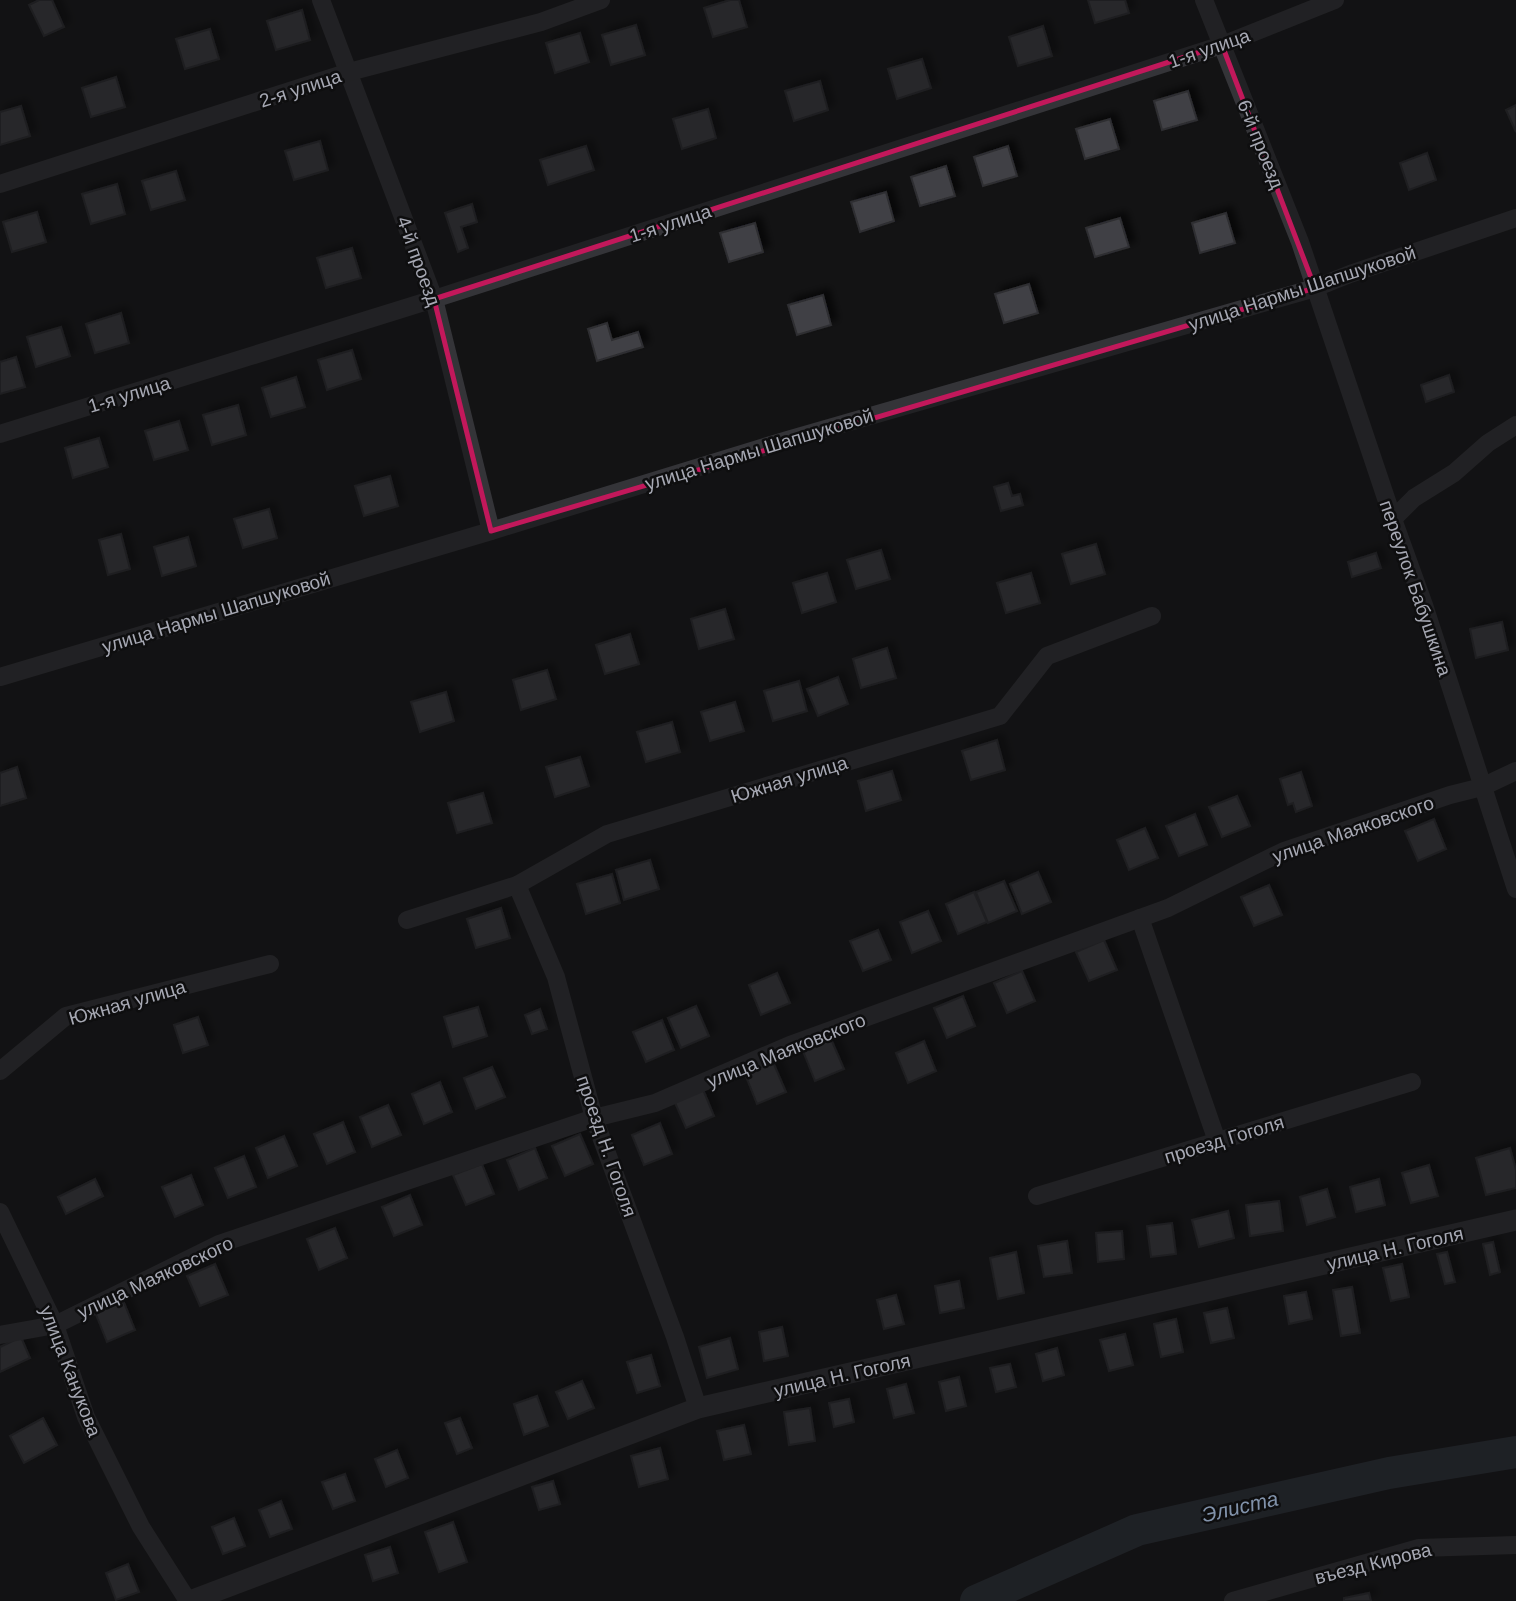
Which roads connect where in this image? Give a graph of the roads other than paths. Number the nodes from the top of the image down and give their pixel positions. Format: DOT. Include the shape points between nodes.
graph roads {
  1 [pos="321,0"];
  2 [pos="601,0"];
  3 [pos="1204,0"];
  4 [pos="1335,0"];
  5 [pos="1222,45"];
  6 [pos="349,72"];
  7 [pos="0,184"];
  8 [pos="1516,218"];
  9 [pos="1315,288"];
  10 [pos="434,299"];
  11 [pos="1516,425"];
  12 [pos="0,434"];
  13 [pos="1393,519"];
  14 [pos="491,531"];
  15 [pos="1152,616"];
  16 [pos="0,677"];
  17 [pos="1516,771"];
  18 [pos="1482,787"];
  19 [pos="517,885"];
  20 [pos="1516,889"];
  21 [pos="1140,918"];
  22 [pos="407,920"];
  23 [pos="270,964"];
  24 [pos="0,1071"];
  25 [pos="1412,1082"];
  26 [pos="594,1118"];
  27 [pos="1217,1141"];
  28 [pos="1037,1196"];
  29 [pos="0,1212"];
  30 [pos="1516,1220"];
  31 [pos="55,1325"];
  32 [pos="0,1335"];
  33 [pos="698,1408"];
  34 [pos="1516,1545"];
  35 [pos="189,1601"];
  36 [pos="1233,1601"];
  1 -- 6 [label="street, 4-й проезд"];
  2 -- 6 [label="street, 2-я улица" via="541,22"];
  3 -- 5 [label="street, 6-й проезд"];
  4 -- 5 [label="street, 1-я улица"];
  5 -- 9 [label="street, 6-й проезд"];
  5 -- 10 [label="street, 1-я улица"];
  6 -- 7 [label="street, 2-я улица"];
  6 -- 10 [label="street, 4-й проезд"];
  8 -- 9 [label="street, улица Нармы Шапшуковой"];
  9 -- 13 [label="street, переулок Бабушкина"];
  9 -- 14 [label="street, улица Нармы Шапшуковой" via="787,440"];
  10 -- 12 [label="street, 1-я улица"];
  10 -- 14 [label="street, 4-й проезд"];
  11 -- 13 [label="street" via="1454,474 1414,498"];
  13 -- 18 [label="street, переулок Бабушкина"];
  14 -- 16 [label="street, улица Нармы Шапшуковой"];
  15 -- 19 [label="street, Южная улица" via="1047,656 1000,716 607,834"];
  17 -- 18 [label="street, улица Маяковского"];
  18 -- 20 [label="street, переулок Бабушкина"];
  18 -- 21 [label="street, улица Маяковского" via="1284,851"];
  19 -- 22 [label="street, Южная улица"];
  19 -- 26 [label="street, проезд Н. Гоголя" via="556,977"];
  21 -- 26 [label="street, улица Маяковского" via="790,1045 655,1103"];
  21 -- 27 [label="street"];
  23 -- 24 [label="street, Южная улица" via="66,1016"];
  25 -- 27 [label="street, проезд Гоголя"];
  26 -- 31 [label="street, улица Маяковского" via="219,1244"];
  26 -- 33 [label="street, проезд Н. Гоголя"];
  27 -- 28 [label="street, проезд Гоголя"];
  29 -- 31 [label="street, улица Канукова"];
  30 -- 33 [label="street, улица Н. Гоголя"];
  31 -- 32 [label="street, улица Маяковского"];
  31 -- 35 [label="street, улица Канукова" via="86,1418 141,1527"];
  33 -- 35 [label="street, улица Н. Гоголя"];
  34 -- 36 [label="street, въезд Кирова" via="1419,1548"];
}
